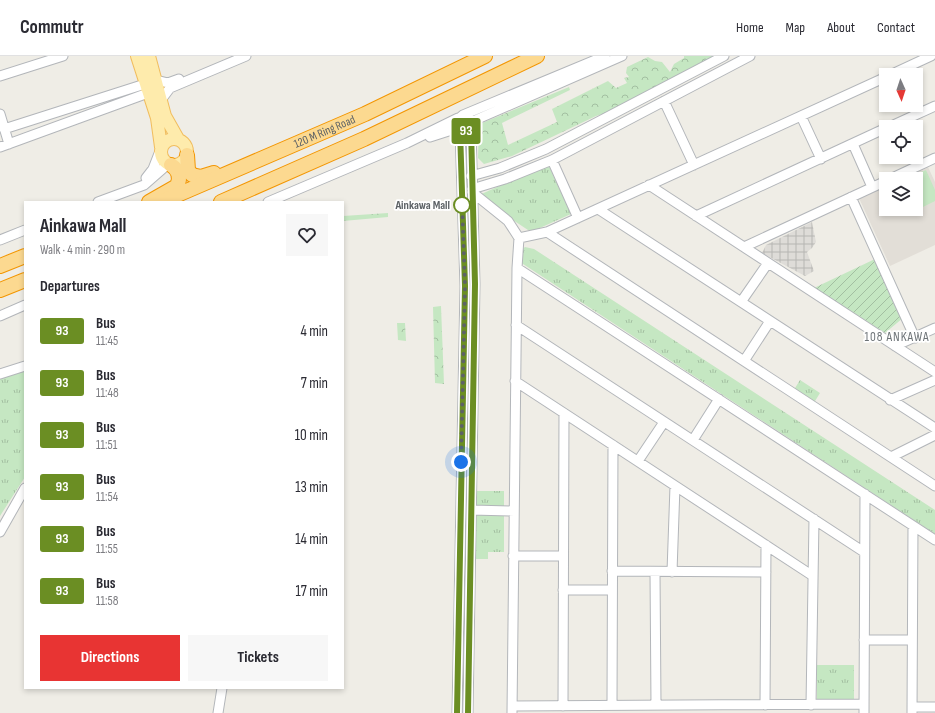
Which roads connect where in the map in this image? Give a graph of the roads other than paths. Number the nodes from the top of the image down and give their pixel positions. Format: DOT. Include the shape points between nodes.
graph roads {
  1 [pos="63,56"];
  2 [pos="137,56"];
  3 [pos="149,56"];
  4 [pos="246,56"];
  5 [pos="485,56"];
  6 [pos="537,56"];
  7 [pos="604,56"];
  8 [pos="622,56"];
  9 [pos="724,56"];
  10 [pos="750,56"];
  11 [pos="931,56"];
  12 [pos="39,60"];
  13 [pos="905,68"];
  14 [pos="213,69"];
  15 [pos="0,76"];
  16 [pos="879,80"];
  17 [pos="149,86"];
  18 [pos="161,100"];
  19 [pos="664,101"];
  20 [pos="935,106"];
  21 [pos="0,114"];
  22 [pos="462,116"];
  23 [pos="801,116"];
  24 [pos="904,120"];
  25 [pos="472,125"];
  26 [pos="4,129"];
  27 [pos="459,129"];
  28 [pos="879,131"];
  29 [pos="178,139"];
  30 [pos="407,143"];
  31 [pos="853,144"];
  32 [pos="4,146"];
  33 [pos="161,149"];
  34 [pos="187,155"];
  35 [pos="821,159"];
  36 [pos="552,160"];
  37 [pos="934,160"];
  38 [pos="257,162"];
  39 [pos="170,165"];
  40 [pos="694,165"];
  41 [pos="492,171"];
  42 [pos="906,172"];
  43 [pos="472,176"];
  44 [pos="496,182"];
  45 [pos="879,184"];
  46 [pos="649,185"];
  47 [pos="872,187"];
  48 [pos="472,191"];
  49 [pos="112,197"];
  50 [pos="851,197"];
  51 [pos="101,201"];
  52 [pos="151,201"];
  53 [pos="163,201"];
  54 [pos="223,201"];
  55 [pos="270,201"];
  56 [pos="598,209"];
  57 [pos="696,216"];
  58 [pos="578,218"];
  59 [pos="24,230"];
  60 [pos="547,232"];
  61 [pos="520,238"];
  62 [pos="0,240"];
  63 [pos="744,247"];
  64 [pos="24,256"];
  65 [pos="768,263"];
  66 [pos="0,266"];
  67 [pos="516,268"];
  68 [pos="24,280"];
  69 [pos="0,290"];
  70 [pos="741,302"];
  71 [pos="24,305"];
  72 [pos="0,316"];
  73 [pos="770,322"];
  74 [pos="516,325"];
  75 [pos="935,328"];
  76 [pos="915,338"];
  77 [pos="895,346"];
  78 [pos="744,361"];
  79 [pos="24,366"];
  80 [pos="935,372"];
  81 [pos="0,374"];
  82 [pos="935,380"];
  83 [pos="515,381"];
  84 [pos="718,399"];
  85 [pos="890,400"];
  86 [pos="564,413"];
  87 [pos="664,422"];
  88 [pos="935,428"];
  89 [pos="935,435"];
  90 [pos="693,440"];
  91 [pos="613,445"];
  92 [pos="891,457"];
  93 [pos="638,461"];
  94 [pos="675,486"];
  95 [pos="935,486"];
  96 [pos="24,490"];
  97 [pos="865,494"];
  98 [pos="472,510"];
  99 [pos="514,511"];
  100 [pos="814,519"];
  101 [pos="913,526"];
  102 [pos="0,532"];
  103 [pos="935,540"];
  104 [pos="766,545"];
  105 [pos="864,552"];
  106 [pos="513,556"];
  107 [pos="564,556"];
  108 [pos="612,571"];
  109 [pos="655,572"];
  110 [pos="672,572"];
  111 [pos="766,572"];
  112 [pos="813,576"];
  113 [pos="563,590"];
  114 [pos="612,590"];
  115 [pos="864,640"];
  116 [pos="912,640"];
  117 [pos="222,689"];
  118 [pos="612,705"];
  119 [pos="656,705"];
  120 [pos="765,705"];
  121 [pos="811,705"];
  122 [pos="563,706"];
  123 [pos="935,707"];
  124 [pos="512,709"];
  125 [pos="709,709"];
  126 [pos="864,709"];
  127 [pos="912,710"];
  128 [pos="218,713"];
  129 [pos="457,713"];
  130 [pos="468,713"];
  1 -- 12 [label="street"];
  2 -- 17 [label="main road"];
  3 -- 17 [label="main road"];
  4 -- 14 [label="street"];
  5 -- 38 [label="highway, 120 M Ring Road"];
  6 -- 54 [label="highway, 120 M Ring Road" via="364,139"];
  7 -- 22 [label="street"];
  8 -- 25 [label="street"];
  9 -- 41 [label="street" via="546,149"];
  10 -- 19 [label="street"];
  11 -- 13 [label="street"];
  12 -- 15 [label="street"];
  14 -- 17 [label="street"];
  14 -- 18 [label="street" via="170,88"];
  16 -- 23 [label="street"];
  17 -- 18 [label="main road"];
  17 -- 26 [label="street"];
  17 -- 32 [label="street"];
  17 -- 33 [label="main road"];
  18 -- 29 [label="main road" via="168,122"];
  19 -- 36 [label="street"];
  19 -- 40 [label="street"];
  20 -- 24 [label="street"];
  21 -- 26 [label="street"];
  22 -- 25 [label="street" via="470,117"];
  22 -- 27 [label="street" via="456,123"];
  22 -- 30 [label="street"];
  23 -- 35 [label="street"];
  23 -- 40 [label="street"];
  25 -- 27 [label="street" via="465,131"];
  25 -- 43 [label="street"];
  26 -- 32 [label="street"];
  27 -- 30 [label="street"];
  27 -- 129 [label="street" via="465,286"];
  28 -- 31 [label="street"];
  29 -- 33 [label="main road" via="170,139"];
  29 -- 34 [label="main road" via="186,147"];
  30 -- 55 [label="street"];
  31 -- 35 [label="street"];
  31 -- 47 [label="street"];
  33 -- 39 [label="main road" via="162,159"];
  33 -- 49 [label="street" via="153,169 143,181"];
  34 -- 38 [label="highway" via="189,173 198,177 229,167"];
  34 -- 39 [label="main road" via="183,162"];
  35 -- 57 [label="street"];
  36 -- 44 [label="street"];
  36 -- 58 [label="street"];
  37 -- 42 [label="street"];
  38 -- 53 [label="highway, 120 M Ring Road"];
  39 -- 49 [label="street" via="144,185"];
  39 -- 52 [label="highway" via="179,174 177,186"];
  40 -- 46 [label="street"];
  41 -- 43 [label="street"];
  41 -- 44 [label="street"];
  43 -- 48 [label="street"];
  44 -- 48 [label="street"];
  45 -- 47 [label="street"];
  46 -- 56 [label="street"];
  46 -- 57 [label="street"];
  47 -- 50 [label="street"];
  48 -- 61 [label="street" via="508,221"];
  48 -- 98 [label="street" via="475,284"];
  49 -- 51 [label="street"];
  50 -- 63 [label="street"];
  50 -- 76 [label="street"];
  56 -- 58 [label="street"];
  56 -- 70 [label="street"];
  57 -- 63 [label="street"];
  58 -- 60 [label="street"];
  59 -- 62 [label="street"];
  60 -- 61 [label="street"];
  60 -- 78 [label="street"];
  61 -- 67 [label="street"];
  63 -- 65 [label="street"];
  64 -- 66 [label="highway"];
  65 -- 70 [label="street"];
  65 -- 77 [label="street"];
  67 -- 74 [label="street"];
  67 -- 84 [label="street"];
  68 -- 69 [label="highway"];
  70 -- 73 [label="street"];
  71 -- 72 [label="street"];
  73 -- 78 [label="street"];
  73 -- 85 [label="street"];
  74 -- 83 [label="street"];
  74 -- 87 [label="street"];
  75 -- 76 [label="street"];
  76 -- 77 [label="street"];
  77 -- 80 [label="street"];
  78 -- 92 [label="street"];
  79 -- 81 [label="street"];
  82 -- 85 [label="street"];
  83 -- 86 [label="street"];
  83 -- 99 [label="street"];
  84 -- 90 [label="street"];
  84 -- 97 [label="street"];
  85 -- 88 [label="street"];
  86 -- 91 [label="street"];
  86 -- 107 [label="street"];
  87 -- 90 [label="street"];
  87 -- 93 [label="street"];
  89 -- 92 [label="street"];
  90 -- 100 [label="street"];
  91 -- 93 [label="street"];
  91 -- 108 [label="street"];
  92 -- 95 [label="street"];
  93 -- 94 [label="street"];
  94 -- 104 [label="street"];
  94 -- 110 [label="street"];
  96 -- 102 [label="street"];
  97 -- 101 [label="street"];
  97 -- 105 [label="street"];
  98 -- 99 [label="street"];
  98 -- 130 [label="street"];
  99 -- 106 [label="street"];
  100 -- 105 [label="street"];
  100 -- 112 [label="street"];
  101 -- 103 [label="street"];
  101 -- 116 [label="street"];
  104 -- 111 [label="street"];
  104 -- 112 [label="street"];
  105 -- 115 [label="street"];
  106 -- 107 [label="street"];
  106 -- 124 [label="street"];
  107 -- 113 [label="street"];
  108 -- 109 [label="street"];
  108 -- 114 [label="street"];
  109 -- 110 [label="street"];
  109 -- 119 [label="street"];
  110 -- 111 [label="street"];
  111 -- 120 [label="street"];
  112 -- 121 [label="street"];
  113 -- 114 [label="street"];
  113 -- 122 [label="street"];
  114 -- 118 [label="street"];
  115 -- 116 [label="street"];
  115 -- 126 [label="street"];
  116 -- 127 [label="street"];
  117 -- 128 [label="street"];
  118 -- 119 [label="street"];
  118 -- 122 [label="street"];
  119 -- 125 [label="street"];
  120 -- 121 [label="street"];
  120 -- 125 [label="street"];
  121 -- 126 [label="street"];
  122 -- 124 [label="street"];
  123 -- 127 [label="street"];
}
